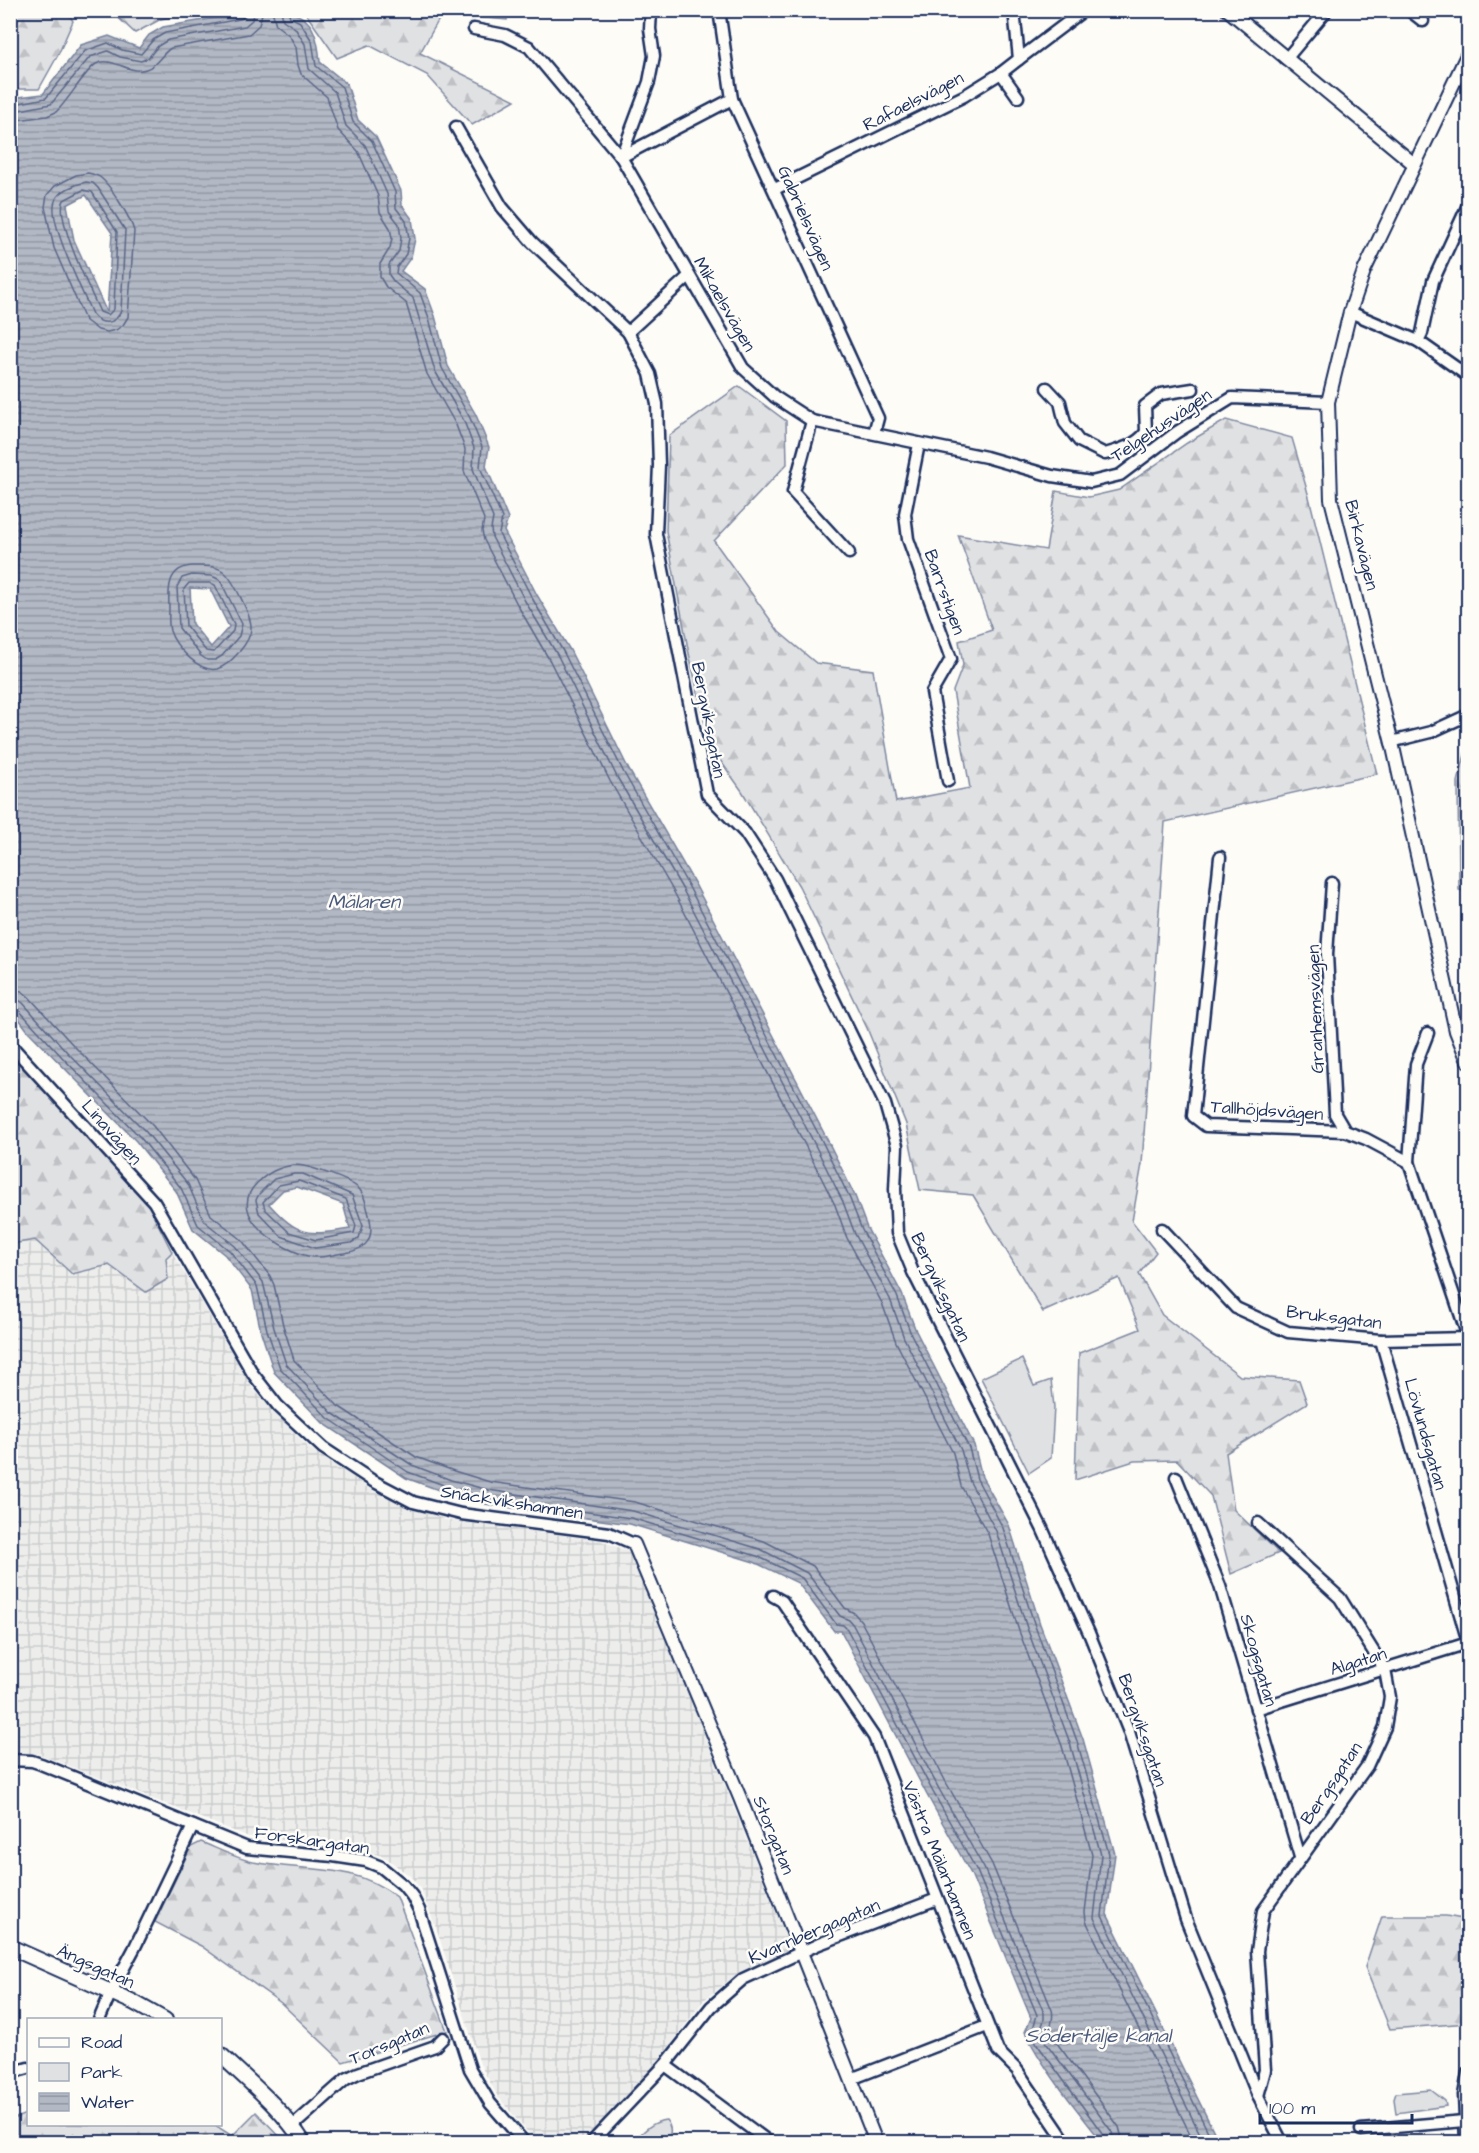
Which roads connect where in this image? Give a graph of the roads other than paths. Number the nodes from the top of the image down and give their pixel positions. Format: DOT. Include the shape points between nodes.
graph roads {
  1 [pos="651,10"];
  2 [pos="718,10"];
  3 [pos="1014,10"];
  4 [pos="1084,10"];
  5 [pos="1228,10"];
  6 [pos="1327,10"];
  7 [pos="1409,10"];
  8 [pos="1423,21"];
  9 [pos="474,29"];
  10 [pos="1468,53"];
  11 [pos="1018,59"];
  12 [pos="1286,59"];
  13 [pos="1001,73"];
  14 [pos="1018,97"];
  15 [pos="732,99"];
  16 [pos="456,127"];
  17 [pos="621,158"];
  18 [pos="1413,164"];
  19 [pos="775,189"];
  20 [pos="1468,205"];
  21 [pos="689,276"];
  22 [pos="1350,312"];
  23 [pos="628,332"];
  24 [pos="1418,342"];
  25 [pos="1468,376"];
  26 [pos="1047,388"];
  27 [pos="1193,389"];
  28 [pos="1328,402"];
  29 [pos="812,421"];
  30 [pos="874,434"];
  31 [pos="919,444"];
  32 [pos="849,553"];
  33 [pos="1468,715"];
  34 [pos="1391,742"];
  35 [pos="948,781"];
  36 [pos="1220,856"];
  37 [pos="1332,883"];
  38 [pos="1428,1033"];
  39 [pos="10,1044"];
  40 [pos="1468,1061"];
  41 [pos="1344,1131"];
  42 [pos="1409,1162"];
  43 [pos="1162,1229"];
  44 [pos="179,1248"];
  45 [pos="1468,1337"];
  46 [pos="1381,1340"];
  47 [pos="1176,1477"];
  48 [pos="1258,1523"];
  49 [pos="634,1544"];
  50 [pos="773,1596"];
  51 [pos="1468,1643"];
  52 [pos="1385,1670"];
  53 [pos="1256,1709"];
  54 [pos="10,1760"];
  55 [pos="193,1826"];
  56 [pos="1300,1857"];
  57 [pos="937,1899"];
  58 [pos="10,1947"];
  59 [pos="801,1952"];
  60 [pos="111,1992"];
  61 [pos="99,2018"];
  62 [pos="163,2018"];
  63 [pos="987,2026"];
  64 [pos="443,2038"];
  65 [pos="222,2056"];
  66 [pos="665,2065"];
  67 [pos="27,2068"];
  68 [pos="10,2073"];
  69 [pos="1468,2073"];
  70 [pos="851,2079"];
  71 [pos="1258,2096"];
  72 [pos="1464,2121"];
  73 [pos="293,2126"];
  74 [pos="1361,2130"];
  75 [pos="303,2142"];
  76 [pos="524,2142"];
  77 [pos="592,2142"];
  78 [pos="769,2142"];
  79 [pos="876,2142"];
  80 [pos="1066,2142"];
  81 [pos="1282,2142"];
  82 [pos="1466,2142"];
  1 -- 17 [label="street" via="654,56 649,82"];
  2 -- 15 [label="street, Gabrielsvägen"];
  3 -- 11 [label="street"];
  4 -- 11 [label="street, Rafaelsvägen"];
  5 -- 12 [label="street"];
  6 -- 12 [label="street"];
  7 -- 8 [label="street"];
  9 -- 17 [label="street, Mikaelsvägen" via="505,35 529,47"];
  10 -- 18 [label="street, Birkavägen"];
  11 -- 13 [label="street, Rafaelsvägen"];
  12 -- 18 [label="street"];
  13 -- 14 [label="street"];
  13 -- 19 [label="street, Rafaelsvägen" via="964,96"];
  15 -- 17 [label="street"];
  15 -- 19 [label="street, Gabrielsvägen"];
  16 -- 23 [label="street, Bergviksgatan" via="502,207 532,242"];
  17 -- 21 [label="street, Mikaelsvägen"];
  18 -- 22 [label="street, Birkavägen" via="1364,271"];
  19 -- 30 [label="street, Gabrielsvägen" via="878,418"];
  20 -- 24 [label="street" via="1433,281"];
  21 -- 23 [label="street"];
  21 -- 29 [label="street, Mikaelsvägen" via="743,368 775,397"];
  22 -- 24 [label="street"];
  22 -- 28 [label="street, Birkavägen"];
  23 -- 71 [label="street, Bergviksgatan" via="650,374 657,401 656,534 707,794 745,833 775,879 885,1104 897,1146 897,1233 1042,1528 1089,1633 1129,1732 1186,1919"];
  24 -- 25 [label="street"];
  26 -- 27 [label="street" via="1060,402 1065,423 1079,441 1105,454 1123,449 1143,436 1144,406 1161,394"];
  28 -- 31 [label="street, Telgehusvägen" via="1232,398 1177,432 1120,475 1091,482"];
  28 -- 34 [label="street, Birkavägen" via="1331,499"];
  29 -- 30 [label="street, Mikaelsvägen"];
  29 -- 32 [label="street" via="793,492"];
  30 -- 31 [label="street, Telgehusvägen"];
  31 -- 35 [label="street, Barrstigen" via="905,514 908,539 951,659 933,692"];
  33 -- 34 [label="street" via="1431,732"];
  34 -- 40 [label="street, Birkavägen" via="1456,1031"];
  36 -- 41 [label="street, Tallhöjdsvägen" via="1193,1116 1206,1126"];
  37 -- 41 [label="street, Granhemsvägen" via="1327,954 1335,1114"];
  38 -- 42 [label="street" via="1416,1064"];
  39 -- 44 [label="street, Linavägen" via="154,1203"];
  41 -- 42 [label="street, Tallhöjdsvägen"];
  42 -- 45 [label="street"];
  43 -- 46 [label="street, Bruksgatan" via="1236,1308 1288,1332"];
  44 -- 49 [label="street, Snäckvikshamnen" via="253,1374 278,1406 323,1448 373,1481 413,1502 461,1514 609,1533"];
  45 -- 46 [label="street, Bruksgatan"];
  46 -- 51 [label="street, Lövlundsgatan"];
  47 -- 53 [label="street, Skogsgatan" via="1220,1586"];
  48 -- 52 [label="street, Bergsgatan" via="1340,1598"];
  49 -- 59 [label="street, Storgatan"];
  50 -- 57 [label="street, Västra Mälarhamnen" via="782,1601 874,1737"];
  51 -- 52 [label="street, Algatan"];
  52 -- 53 [label="street, Algatan"];
  52 -- 56 [label="street, Bergsgatan" via="1390,1697 1385,1726 1367,1766"];
  53 -- 56 [label="street, Skogsgatan"];
  54 -- 55 [label="street, Forskargatan" via="41,1764"];
  55 -- 60 [label="street"];
  55 -- 76 [label="street, Forskargatan" via="247,1848 366,1861 381,1867 403,1885 422,1920 470,2068 490,2103"];
  56 -- 71 [label="street, Bergsgatan" via="1263,1911 1257,1951 1265,2070"];
  57 -- 59 [label="street, Kvarnbergagatan"];
  57 -- 63 [label="street, Västra Mälarhamnen"];
  58 -- 60 [label="main road, Ängsgatan"];
  59 -- 66 [label="street, Kvarnbergagatan" via="743,1979 711,2007"];
  59 -- 70 [label="street, Storgatan"];
  60 -- 61 [label="street"];
  60 -- 62 [label="main road, Ängsgatan"];
  63 -- 70 [label="street"];
  63 -- 80 [label="street, Västra Mälarhamnen" via="998,2052 1017,2070"];
  64 -- 73 [label="street, Torsgatan" via="435,2046 346,2079"];
  65 -- 73 [label="main road"];
  66 -- 77 [label="street, Kvarnbergagatan"];
  66 -- 78 [label="street"];
  67 -- 68 [label="street"];
  69 -- 72 [label="street"];
  70 -- 79 [label="street, Storgatan"];
  71 -- 81 [label="street, Bergviksgatan"];
  72 -- 74 [label="street"];
  72 -- 82 [label="street"];
  73 -- 75 [label="main road"];
}
